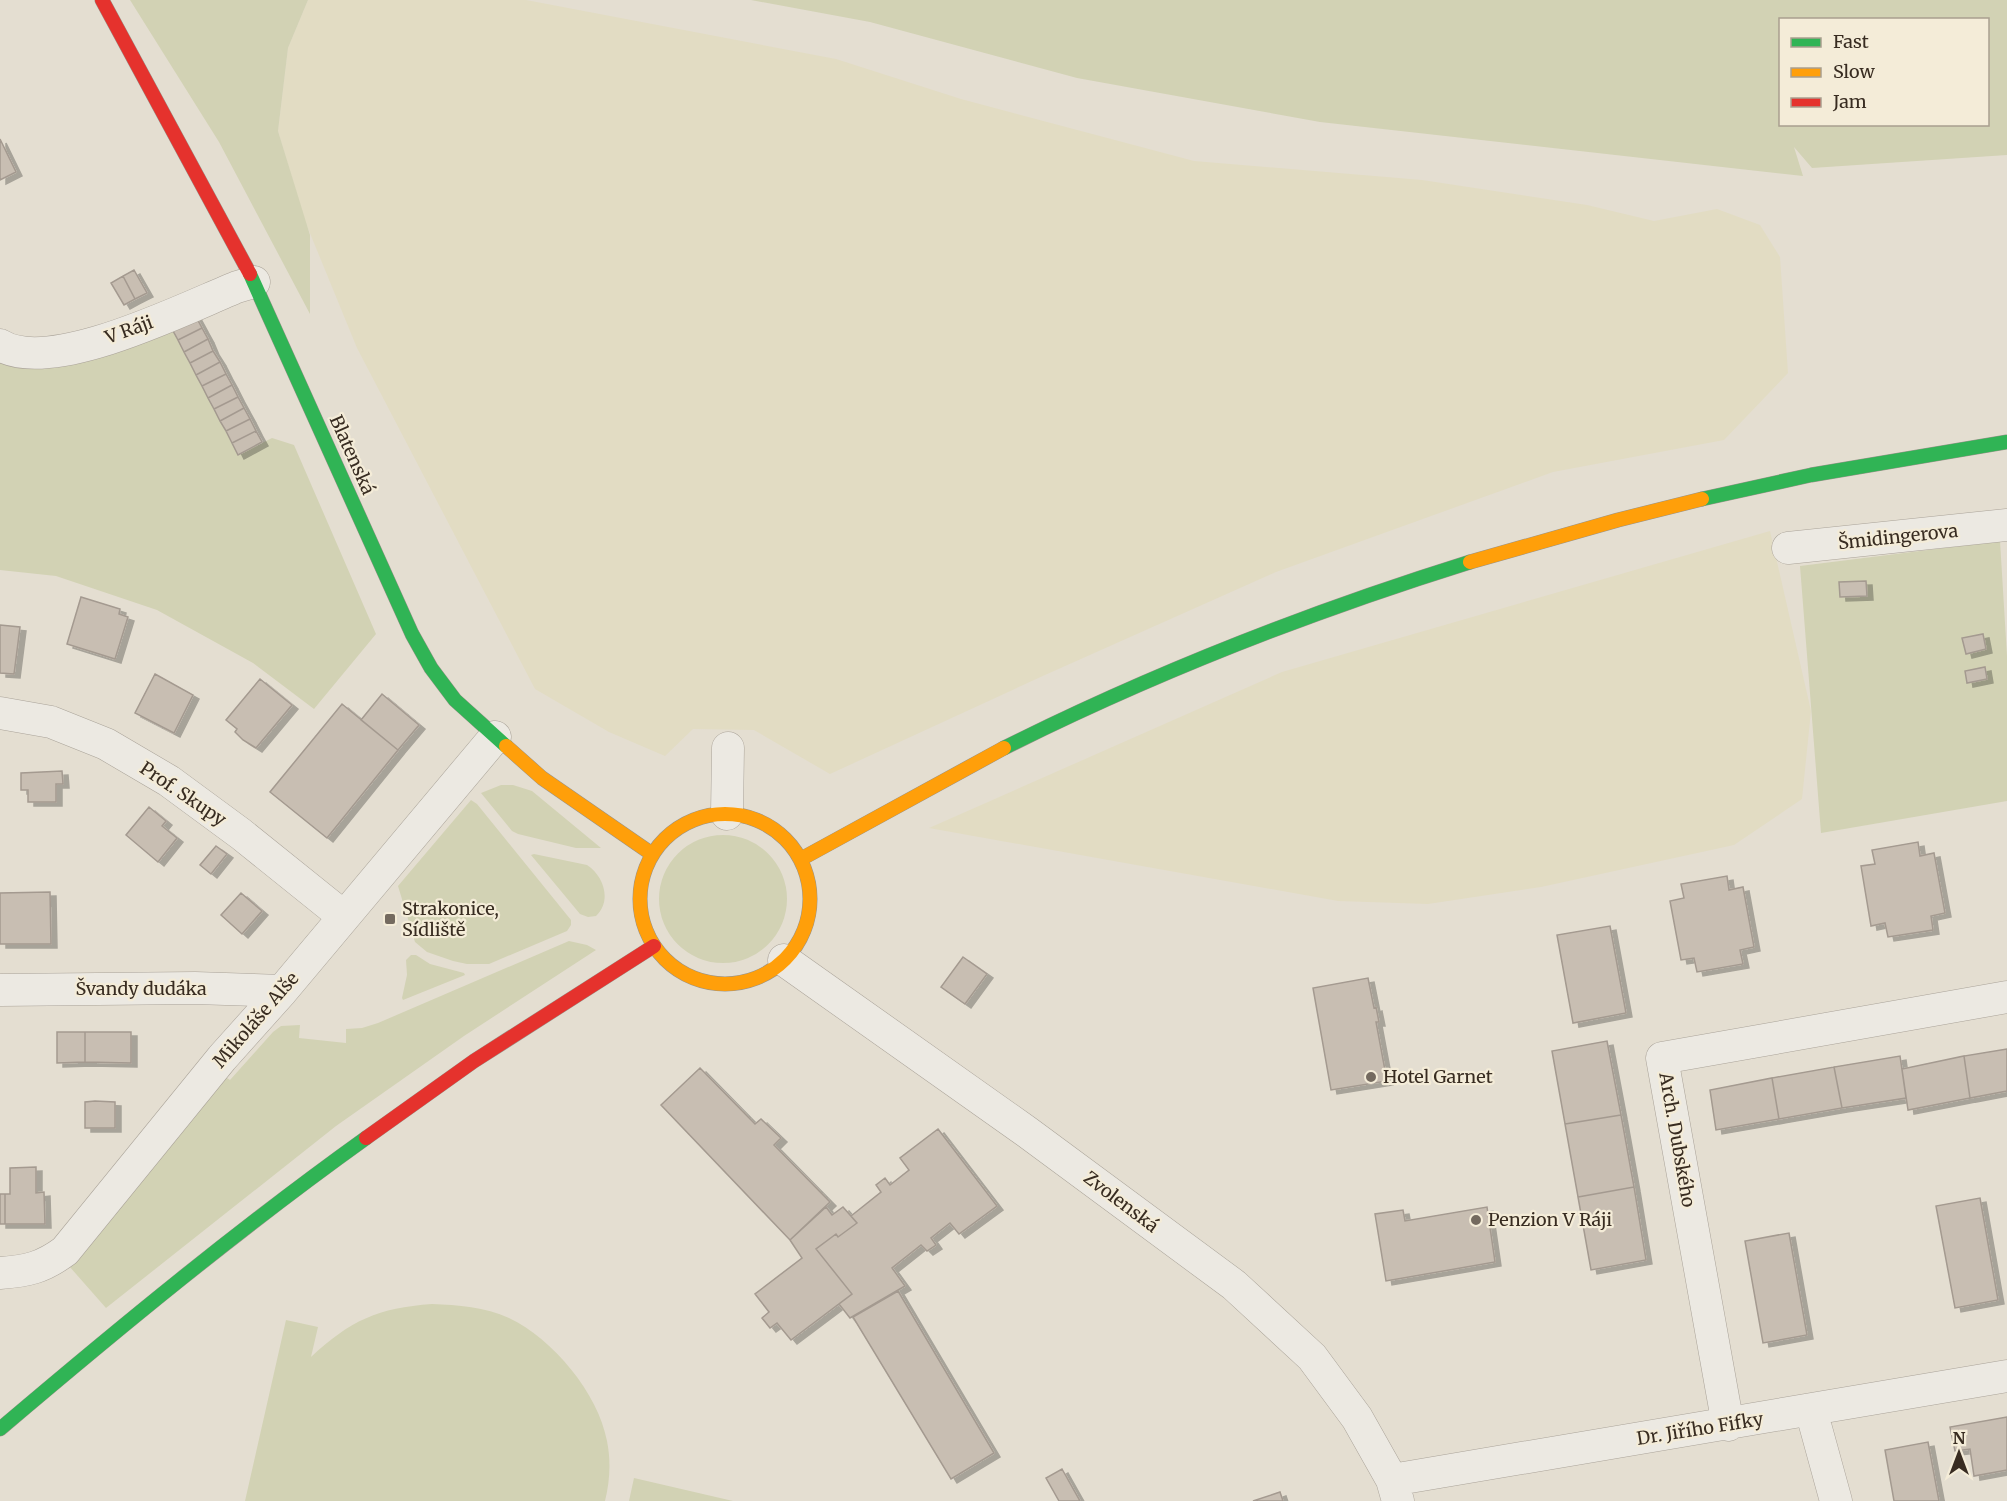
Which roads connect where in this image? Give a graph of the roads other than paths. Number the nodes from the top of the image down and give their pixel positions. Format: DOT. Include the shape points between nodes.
graph roads {
  1 [pos="102,0"];
  2 [pos="254,282"];
  3 [pos="0,345"];
  4 [pos="2007,442"];
  5 [pos="2007,525"];
  6 [pos="1788,548"];
  7 [pos="0,713"];
  8 [pos="495,737"];
  9 [pos="728,748"];
  10 [pos="727,814"];
  11 [pos="652,854"];
  12 [pos="801,859"];
  13 [pos="343,916"];
  14 [pos="654,946"];
  15 [pos="784,960"];
  16 [pos="0,990"];
  17 [pos="282,991"];
  18 [pos="2007,997"];
  19 [pos="0,1274"];
  20 [pos="2007,1376"];
  21 [pos="1811,1410"];
  22 [pos="1728,1425"];
  23 [pos="0,1430"];
  24 [pos="1395,1491"];
  25 [pos="1836,1501"];
  1 -- 2 [label="main road, Blatenská"];
  2 -- 3 [label="street, V Ráji" via="125,333 57,352 31,354"];
  2 -- 8 [label="main road, Blatenská" via="412,634 455,700"];
  4 -- 12 [label="main road" via="1828,471 1718,494 1598,524 1394,586 1288,624 1081,711 927,789"];
  5 -- 6 [label="street, Šmidingerova"];
  7 -- 13 [label="street, Prof. Skupy" via="51,722 106,744 169,781"];
  8 -- 11 [label="main road, Blatenská" via="542,778"];
  8 -- 13 [label="street, Mikoláše Alše"];
  9 -- 10 [label="street"];
  10 -- 11 [label="main road" via="705,816 684,824"];
  10 -- 12 [label="main road" via="750,817 770,826"];
  11 -- 14 [label="main road" via="642,877 639,900 643,924"];
  12 -- 15 [label="main road" via="809,885 809,912 801,938"];
  13 -- 17 [label="street, Mikoláše Alše"];
  14 -- 15 [label="main road" via="670,964 692,977 716,984 741,983"];
  14 -- 23 [label="main road" via="474,1062 288,1194 133,1316"];
  15 -- 24 [label="street, Zvolenská" via="1234,1285 1312,1357 1357,1418"];
  16 -- 17 [label="street, Švandy dudáka"];
  17 -- 19 [label="street, Mikoláše Alše" via="222,1058 65,1251 28,1271"];
  18 -- 22 [label="street, Arch. Dubského" via="1662,1058"];
  20 -- 21 [label="street, Dr. Jiřího Fifky"];
  21 -- 22 [label="street, Dr. Jiřího Fifky"];
  21 -- 25 [label="street"];
  22 -- 24 [label="street, Dr. Jiřího Fifky"];
}
